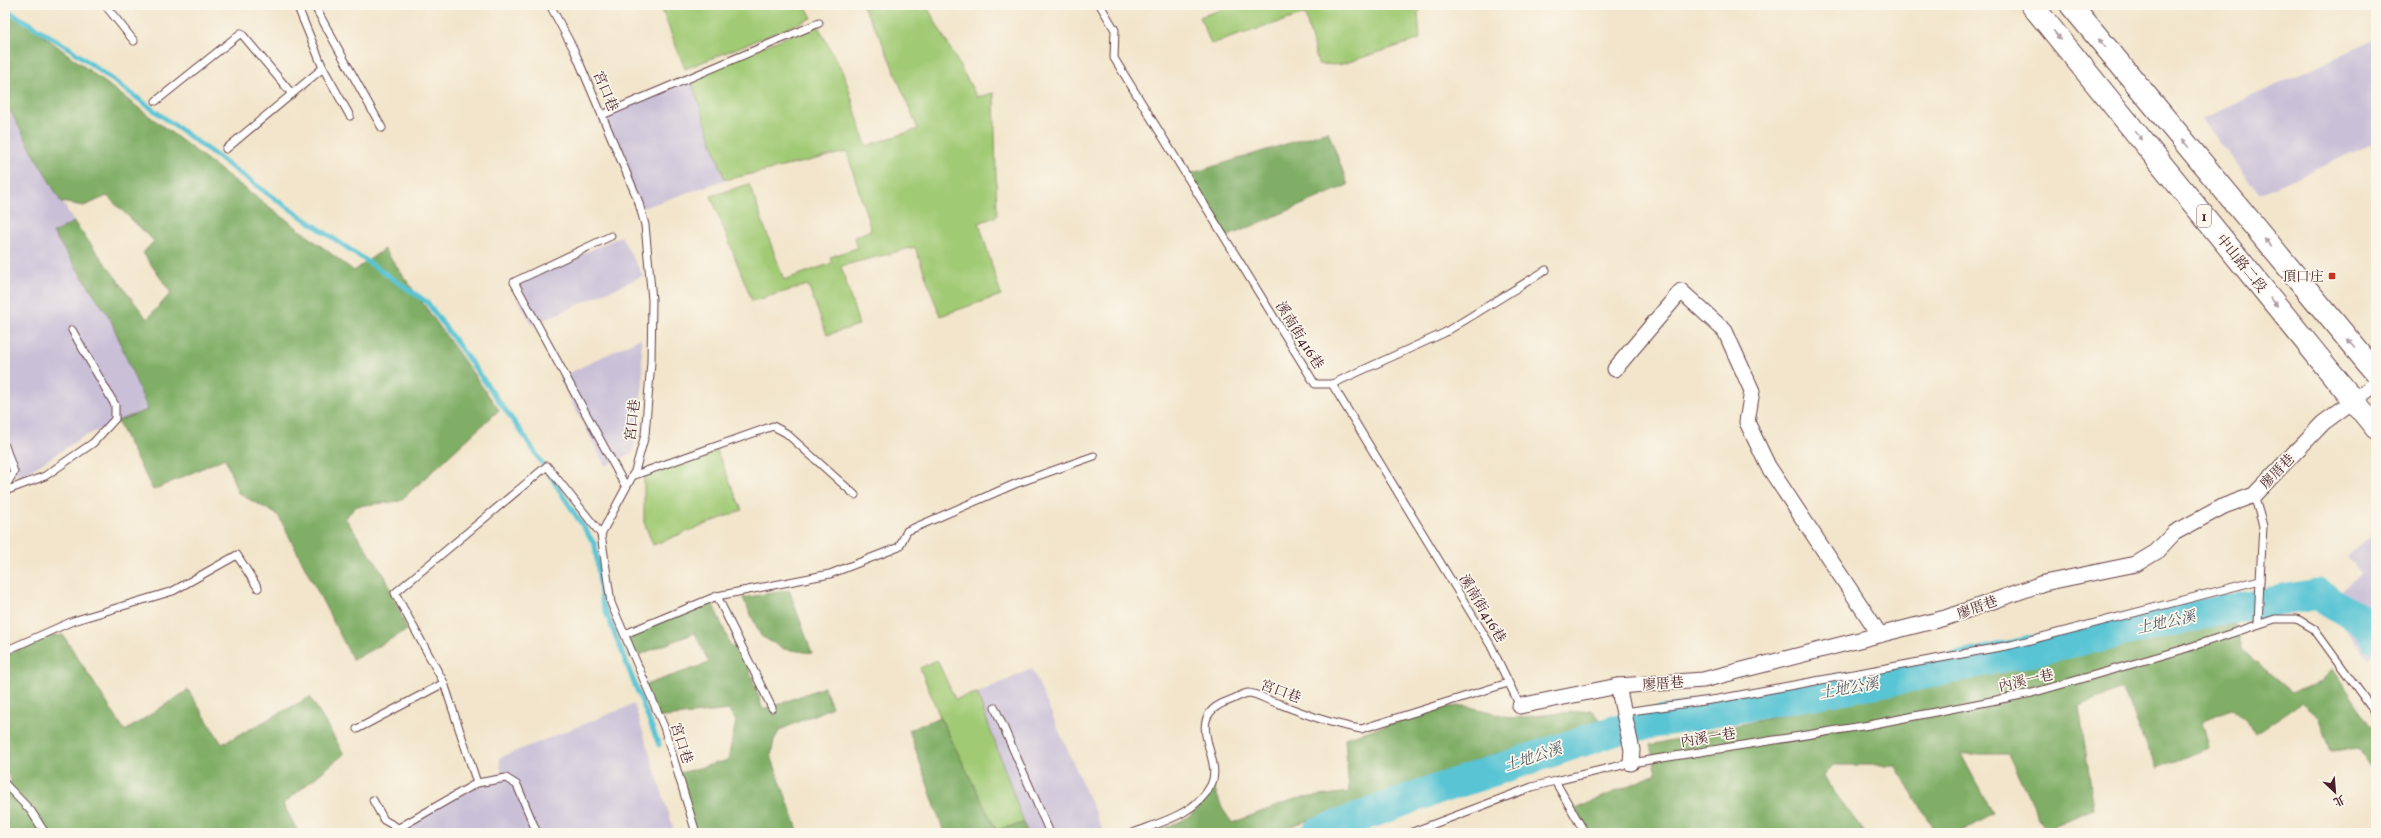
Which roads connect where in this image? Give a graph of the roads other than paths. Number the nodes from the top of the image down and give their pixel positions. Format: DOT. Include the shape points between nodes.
graph roads {
  1 [pos="105,5"];
  2 [pos="297,5"];
  3 [pos="314,5"];
  4 [pos="550,5"];
  5 [pos="1100,5"];
  6 [pos="2032,5"];
  7 [pos="2071,5"];
  8 [pos="819,23"];
  9 [pos="134,41"];
  10 [pos="323,68"];
  11 [pos="292,94"];
  12 [pos="156,101"];
  13 [pos="602,115"];
  14 [pos="350,116"];
  15 [pos="382,128"];
  16 [pos="226,150"];
  17 [pos="611,236"];
  18 [pos="1546,270"];
  19 [pos="72,330"];
  20 [pos="1615,370"];
  21 [pos="2376,373"];
  22 [pos="1332,384"];
  23 [pos="2376,384"];
  24 [pos="2354,400"];
  25 [pos="2376,428"];
  26 [pos="5,446"];
  27 [pos="1094,456"];
  28 [pos="632,476"];
  29 [pos="5,487"];
  30 [pos="626,487"];
  31 [pos="5,491"];
  32 [pos="855,495"];
  33 [pos="2254,495"];
  34 [pos="601,534"];
  35 [pos="2260,580"];
  36 [pos="258,588"];
  37 [pos="717,596"];
  38 [pos="2258,624"];
  39 [pos="625,634"];
  40 [pos="1880,635"];
  41 [pos="5,651"];
  42 [pos="444,683"];
  43 [pos="1508,683"];
  44 [pos="1618,686"];
  45 [pos="1520,706"];
  46 [pos="772,708"];
  47 [pos="994,708"];
  48 [pos="1624,712"];
  49 [pos="2376,714"];
  50 [pos="357,729"];
  51 [pos="1632,756"];
  52 [pos="1555,781"];
  53 [pos="477,783"];
  54 [pos="5,784"];
  55 [pos="373,800"];
  56 [pos="398,828"];
  57 [pos="44,833"];
  58 [pos="390,833"];
  59 [pos="537,833"];
  60 [pos="696,833"];
  61 [pos="1050,833"];
  62 [pos="1133,833"];
  63 [pos="1410,833"];
  64 [pos="1585,833"];
  1 -- 9 [label="lane"];
  2 -- 10 [label="lane"];
  3 -- 15 [label="lane"];
  4 -- 13 [label="lane, 宮口巷" via="574,50"];
  5 -- 22 [label="lane, 溪南街416巷" via="1115,30 1114,58 1315,384"];
  6 -- 24 [label="main road, 中山路二段 / 1, one-way"];
  21 -- 7 [label="main road, 1, one-way"];
  8 -- 13 [label="lane"];
  10 -- 11 [label="lane"];
  10 -- 14 [label="lane"];
  11 -- 12 [label="lane" via="241,33"];
  11 -- 16 [label="lane"];
  13 -- 28 [label="lane, 宮口巷" via="638,200 645,225 652,300 651,362 645,435"];
  17 -- 30 [label="lane" via="514,282"];
  18 -- 22 [label="lane" via="1444,333"];
  19 -- 31 [label="lane" via="115,405 115,419 92,443 45,476"];
  20 -- 40 [label="street" via="1681,291 1725,331 1752,391 1747,422 1768,466"];
  22 -- 43 [label="lane, 溪南街416巷" via="1491,646"];
  23 -- 24 [label="street, 廖厝巷"];
  24 -- 25 [label="main road, 中山路二段 / 1"];
  24 -- 33 [label="street, 廖厝巷" via="2323,423"];
  26 -- 29 [label="lane" via="14,472"];
  27 -- 37 [label="lane" via="1015,484 907,531 899,547 830,574"];
  28 -- 30 [label="lane, 宮口巷"];
  28 -- 32 [label="lane" via="773,426 786,433"];
  30 -- 34 [label="lane, 宮口巷"];
  33 -- 35 [label="lane" via="2263,526"];
  33 -- 40 [label="street, 廖厝巷" via="2224,506 2174,533 2156,552 2136,564 2044,583 1945,618"];
  34 -- 39 [label="lane, 宮口巷" via="612,602"];
  34 -- 42 [label="lane" via="547,466 395,593"];
  35 -- 38 [label="lane"];
  35 -- 48 [label="lane" via="2011,645 1718,699"];
  36 -- 41 [label="lane" via="237,555 172,591 73,621"];
  37 -- 39 [label="lane"];
  37 -- 46 [label="lane"];
  38 -- 49 [label="lane, 內溪一巷" via="2275,619 2297,620 2314,628"];
  38 -- 51 [label="lane, 內溪一巷" via="2181,650 2032,693 1869,725"];
  39 -- 60 [label="lane, 宮口巷" via="664,727"];
  40 -- 44 [label="street, 廖厝巷" via="1703,680"];
  42 -- 50 [label="lane"];
  42 -- 53 [label="lane"];
  43 -- 45 [label="lane, 溪南街416巷"];
  43 -- 62 [label="lane, 宮口巷" via="1361,729 1338,726 1249,693 1216,705 1208,716 1205,732 1212,768 1212,784 1197,804 1178,815"];
  44 -- 45 [label="street, 廖厝巷"];
  44 -- 48 [label="street"];
  47 -- 61 [label="lane"];
  48 -- 51 [label="street"];
  51 -- 52 [label="lane, 內溪一巷"];
  52 -- 63 [label="lane, 內溪一巷"];
  52 -- 64 [label="lane"];
  53 -- 56 [label="lane"];
  53 -- 59 [label="lane" via="506,778 517,785"];
  54 -- 57 [label="lane" via="31,811"];
  55 -- 56 [label="lane" via="384,820"];
  56 -- 58 [label="lane"];
}
